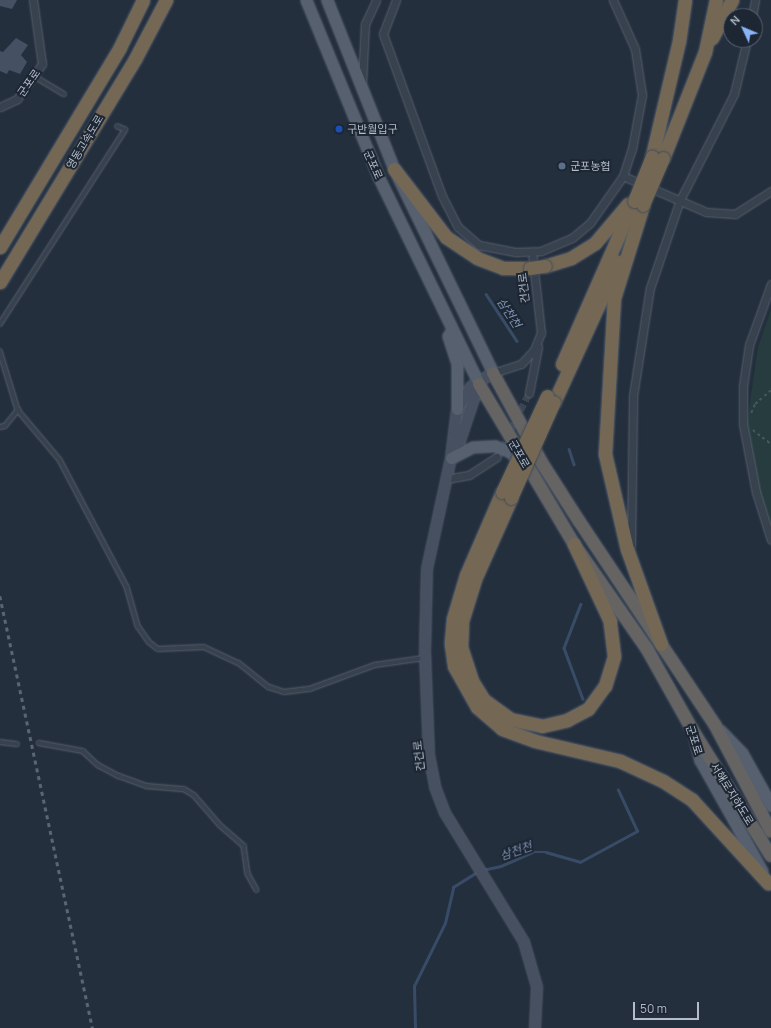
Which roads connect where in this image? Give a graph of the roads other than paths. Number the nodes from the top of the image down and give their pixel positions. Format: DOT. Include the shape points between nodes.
graph roads {
  1 [pos="33,0"];
  2 [pos="143,0"];
  3 [pos="166,0"];
  4 [pos="306,0"];
  5 [pos="327,0"];
  6 [pos="376,0"];
  7 [pos="396,0"];
  8 [pos="613,0"];
  9 [pos="685,0"];
  10 [pos="716,0"];
  11 [pos="732,0"];
  12 [pos="745,48"];
  13 [pos="705,52"];
  14 [pos="34,76"];
  15 [pos="362,88"];
  16 [pos="64,94"];
  17 [pos="0,107"];
  18 [pos="118,127"];
  19 [pos="658,157"];
  20 [pos="394,169"];
  21 [pos="623,176"];
  22 [pos="642,186"];
  23 [pos="771,191"];
  24 [pos="680,200"];
  25 [pos="639,203"];
  26 [pos="0,247"];
  27 [pos="532,251"];
  28 [pos="0,282"];
  29 [pos="771,284"];
  30 [pos="0,324"];
  31 [pos="452,330"];
  32 [pos="541,333"];
  33 [pos="0,351"];
  34 [pos="494,373"];
  35 [pos="479,384"];
  36 [pos="529,393"];
  37 [pos="457,408"];
  38 [pos="18,410"];
  39 [pos="0,427"];
  40 [pos="497,457"];
  41 [pos="451,458"];
  42 [pos="530,472"];
  43 [pos="446,480"];
  44 [pos="507,495"];
  45 [pos="771,540"];
  46 [pos="574,544"];
  47 [pos="631,561"];
  48 [pos="661,644"];
  49 [pos="425,658"];
  50 [pos="715,725"];
  51 [pos="693,731"];
  52 [pos="0,742"];
  53 [pos="39,743"];
  54 [pos="17,744"];
  55 [pos="771,805"];
  56 [pos="771,831"];
  57 [pos="771,856"];
  58 [pos="770,885"];
  59 [pos="257,890"];
  60 [pos="535,1028"];
  1 -- 14 [label="street, 군포로" via="42,64"];
  2 -- 26 [label="highway, 영동고속도로" via="120,47"];
  3 -- 28 [label="highway, 영동고속도로" via="135,60"];
  4 -- 31 [label="main road, 군포로" via="379,178"];
  5 -- 15 [label="main road, 군포로"];
  6 -- 15 [label="street" via="366,24"];
  7 -- 27 [label="street" via="383,34 442,196 458,227 479,245 516,252"];
  8 -- 21 [label="street" via="635,49 642,94 632,149"];
  9 -- 19 [label="highway"];
  10 -- 13 [label="highway"];
  11 -- 13 [label="highway"];
  12 -- 24 [label="street" via="734,94"];
  13 -- 19 [label="highway"];
  14 -- 16 [label="lane"];
  14 -- 17 [label="street, 군포로" via="17,100"];
  15 -- 20 [label="main road, 군포로"];
  18 -- 30 [label="lane" via="125,130"];
  19 -- 22 [label="highway, bridge"];
  19 -- 25 [label="highway, bridge"];
  20 -- 22 [label="highway, bridge" via="446,237 477,258 503,268 545,266 571,258 595,243"];
  20 -- 34 [label="main road, 군포로"];
  21 -- 24 [label="street"];
  21 -- 27 [label="street" via="590,223 572,238"];
  22 -- 25 [label="highway, bridge"];
  23 -- 24 [label="street" via="735,214 706,212"];
  24 -- 47 [label="street" via="650,288 633,396"];
  25 -- 44 [label="highway, bridge"];
  25 -- 47 [label="highway" via="614,298 605,454 613,498"];
  27 -- 32 [label="street, 건건로"];
  29 -- 45 [label="street" via="749,345 742,386 743,424 754,484"];
  31 -- 35 [label="main road, 군포로"];
  31 -- 37 [label="main road" via="448,336 457,364"];
  32 -- 34 [label="street, 건건로" via="534,350 521,364"];
  32 -- 36 [label="street"];
  33 -- 38 [label="lane"];
  34 -- 35 [label="main road, 건건로"];
  34 -- 48 [label="highway, 군포로" via="542,463"];
  35 -- 37 [label="main road, 건건로" via="464,396"];
  35 -- 41 [label="main road, 건건로" via="458,447"];
  35 -- 42 [label="highway, 군포로"];
  37 -- 41 [label="main road, 건건로"];
  38 -- 39 [label="lane" via="5,426"];
  38 -- 49 [label="lane" via="60,460 127,587 138,626 148,642 158,649 204,647 239,663 269,687 284,692 310,689 374,665"];
  40 -- 43 [label="street" via="469,475"];
  41 -- 42 [label="main road" via="473,447 495,446 510,452"];
  41 -- 43 [label="main road, 건건로"];
  42 -- 46 [label="highway, 군포로"];
  43 -- 49 [label="main road, 건건로" via="427,569"];
  44 -- 46 [label="highway" via="462,621 461,647 472,681 484,700 510,719 542,726 567,720 588,709 604,686 614,656 610,622"];
  44 -- 58 [label="highway" via="466,575 453,619 451,644 454,666 477,707 502,729 535,741 620,761 663,781 692,800"];
  46 -- 51 [label="highway, 군포로" via="647,649"];
  47 -- 48 [label="highway"];
  48 -- 50 [label="highway, 군포로"];
  49 -- 60 [label="main road, 건건로" via="429,755 435,787 445,813 524,942 537,987"];
  50 -- 55 [label="main road, 군포로" via="742,753"];
  50 -- 56 [label="highway, 서해로지하도로"];
  51 -- 57 [label="highway, 서해로지하도로"];
  51 -- 58 [label="main road, 군포로" via="700,760"];
  52 -- 54 [label="lane"];
  53 -- 59 [label="lane" via="83,750 98,765 119,776 147,786 184,789 194,795 220,825 244,846 248,874"];
}
